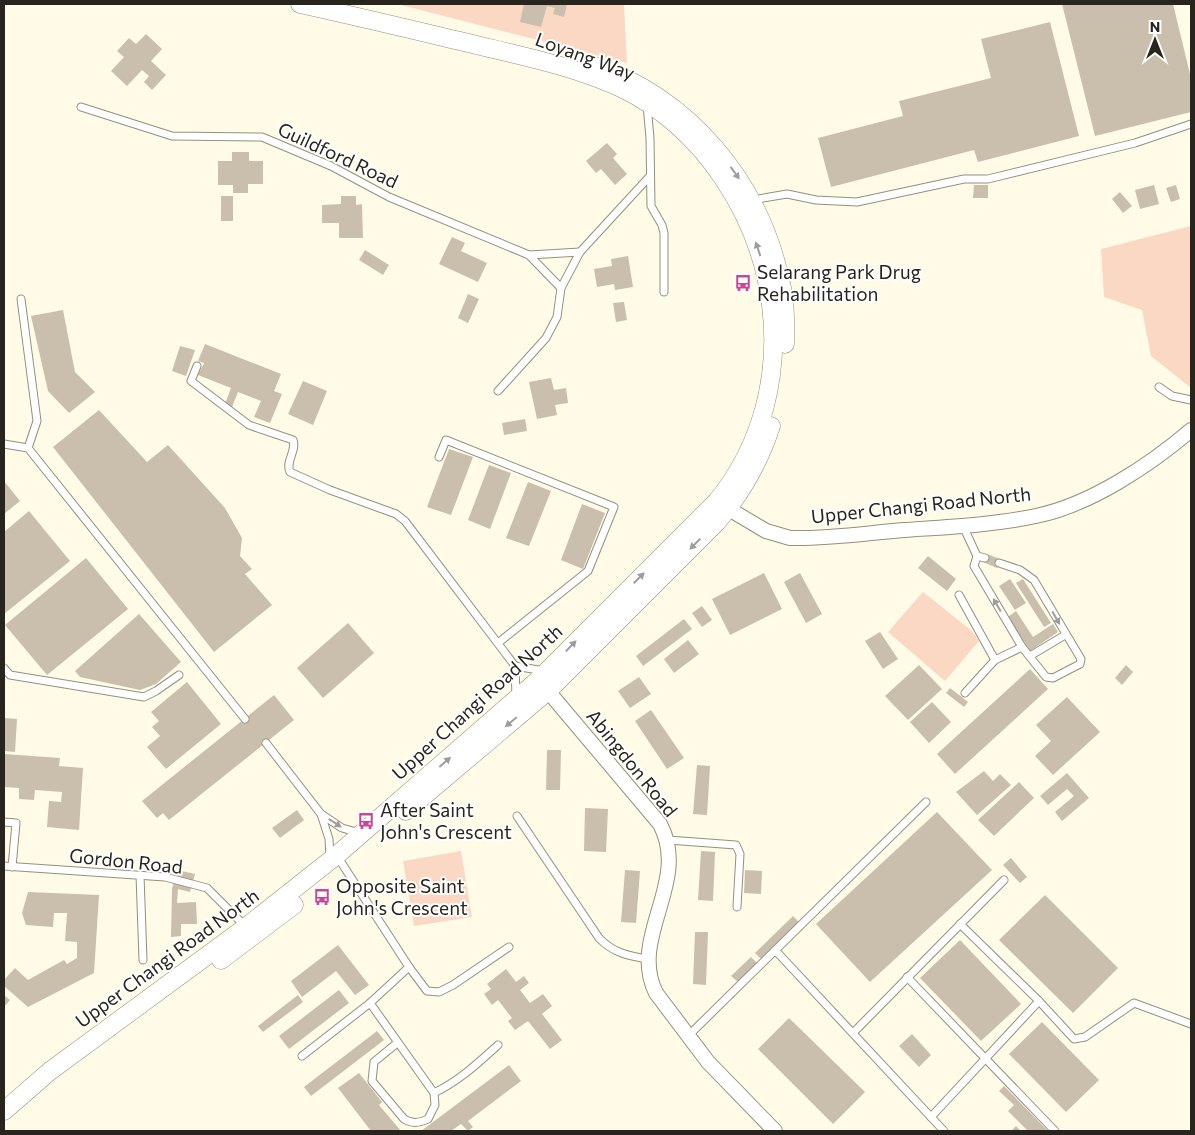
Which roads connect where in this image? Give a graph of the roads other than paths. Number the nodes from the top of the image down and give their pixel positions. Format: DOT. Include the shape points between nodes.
graph roads {
  1 [pos="300,4"];
  2 [pos="349,4"];
  3 [pos="647,103"];
  4 [pos="81,107"];
  5 [pos="1191,124"];
  6 [pos="650,176"];
  7 [pos="752,200"];
  8 [pos="580,252"];
  9 [pos="529,255"];
  10 [pos="561,288"];
  11 [pos="664,292"];
  12 [pos="21,298"];
  13 [pos="197,366"];
  14 [pos="1159,387"];
  15 [pos="498,391"];
  16 [pos="1191,400"];
  17 [pos="1191,430"];
  18 [pos="4,444"];
  19 [pos="28,448"];
  20 [pos="439,457"];
  21 [pos="742,490"];
  22 [pos="723,505"];
  23 [pos="963,526"];
  24 [pos="977,556"];
  25 [pos="985,558"];
  26 [pos="999,563"];
  27 [pos="959,595"];
  28 [pos="1065,635"];
  29 [pos="498,643"];
  30 [pos="1022,647"];
  31 [pos="1030,656"];
  32 [pos="995,660"];
  33 [pos="515,666"];
  34 [pos="4,668"];
  35 [pos="179,675"];
  36 [pos="544,681"];
  37 [pos="965,693"];
  38 [pos="516,700"];
  39 [pos="245,718"];
  40 [pos="266,743"];
  41 [pos="926,802"];
  42 [pos="321,814"];
  43 [pos="517,816"];
  44 [pos="4,822"];
  45 [pos="363,833"];
  46 [pos="668,840"];
  47 [pos="337,860"];
  48 [pos="4,866"];
  49 [pos="12,867"];
  50 [pos="140,874"];
  51 [pos="1004,880"];
  52 [pos="737,907"];
  53 [pos="960,924"];
  54 [pos="250,932"];
  55 [pos="509,946"];
  56 [pos="776,950"];
  57 [pos="143,960"];
  58 [pos="648,960"];
  59 [pos="409,967"];
  60 [pos="907,978"];
  61 [pos="1039,1001"];
  62 [pos="370,1003"];
  63 [pos="1191,1024"];
  64 [pos="853,1033"];
  65 [pos="688,1036"];
  66 [pos="397,1043"];
  67 [pos="498,1045"];
  68 [pos="302,1056"];
  69 [pos="985,1059"];
  70 [pos="434,1093"];
  71 [pos="4,1111"];
  72 [pos="931,1117"];
  73 [pos="4,1125"];
  74 [pos="775,1131"];
  75 [pos="944,1131"];
  76 [pos="1054,1131"];
  1 -- 3 [label="street, Loyang Way" via="542,61 621,89"];
  2 -- 7 [label="street, Loyang Way, one-way" via="571,58 634,82 667,102 693,125 726,161"];
  3 -- 6 [label="lane"];
  22 -- 3 [label="street, Loyang Way, one-way" via="750,449 767,401 774,350 769,290 750,226 730,188 695,145"];
  4 -- 9 [label="lane, Guildford Road" via="172,136 262,137 331,166 389,197"];
  5 -- 7 [label="lane" via="1135,143 988,179 964,179 857,202 816,200 787,194"];
  6 -- 8 [label="lane"];
  6 -- 11 [label="lane" via="651,206 664,233"];
  7 -- 21 [label="street, Loyang Way" via="769,240 782,284 785,345 771,427"];
  8 -- 9 [label="lane"];
  8 -- 10 [label="lane"];
  9 -- 10 [label="lane, Guildford Road"];
  10 -- 15 [label="lane" via="557,317 546,338"];
  12 -- 19 [label="lane" via="37,421"];
  13 -- 29 [label="lane" via="191,381 249,425 293,440 295,445 288,465 290,472 396,514 405,521"];
  14 -- 16 [label="lane" via="1172,396"];
  17 -- 23 [label="street, Upper Changi Road North" via="1125,480 1068,506 1037,516"];
  18 -- 19 [label="lane"];
  19 -- 39 [label="lane"];
  20 -- 29 [label="lane" via="446,440 614,507 588,571"];
  21 -- 22 [label="street, Upper Changi Road North"];
  22 -- 23 [label="street, Upper Changi Road North" via="766,531 790,538"];
  22 -- 36 [label="street, Upper Changi Road North"];
  23 -- 24 [label="lane"];
  24 -- 25 [label="lane"];
  30 -- 24 [label="lane, one-way" via="974,566"];
  26 -- 28 [label="lane, one-way" via="1028,574"];
  27 -- 32 [label="lane"];
  28 -- 31 [label="lane"];
  28 -- 31 [label="lane" via="1081,659 1080,664 1048,678"];
  29 -- 33 [label="lane"];
  30 -- 31 [label="lane"];
  30 -- 32 [label="lane"];
  32 -- 37 [label="lane"];
  33 -- 36 [label="lane"];
  33 -- 38 [label="lane"];
  34 -- 35 [label="lane" via="10,676 144,697"];
  36 -- 38 [label="street, Upper Changi Road North"];
  36 -- 46 [label="street, Abingdon Road" via="660,824"];
  36 -- 47 [label="street, Upper Changi Road North, one-way"];
  45 -- 38 [label="street, Upper Changi Road North, one-way"];
  40 -- 42 [label="lane"];
  41 -- 56 [label="lane"];
  42 -- 45 [label="lane, one-way" via="342,828"];
  42 -- 47 [label="lane"];
  43 -- 58 [label="lane" via="599,938 609,948"];
  44 -- 49 [label="lane" via="16,823"];
  45 -- 47 [label="street, Upper Changi Road North"];
  46 -- 52 [label="lane" via="736,845 740,854"];
  46 -- 58 [label="street, Abingdon Road" via="669,875"];
  47 -- 54 [label="street, Upper Changi Road North"];
  47 -- 59 [label="lane"];
  48 -- 49 [label="lane, Gordon Road"];
  49 -- 50 [label="lane, Gordon Road"];
  50 -- 54 [label="lane, Gordon Road" via="207,888"];
  50 -- 57 [label="lane"];
  51 -- 53 [label="lane"];
  53 -- 60 [label="lane"];
  53 -- 61 [label="lane"];
  54 -- 71 [label="street, Upper Changi Road North" via="50,1071"];
  54 -- 73 [label="street, Upper Changi Road North" via="55,1078"];
  55 -- 59 [label="lane" via="439,992 427,991"];
  56 -- 64 [label="lane"];
  56 -- 65 [label="lane"];
  58 -- 65 [label="street, Abingdon Road" via="650,981 656,993"];
  59 -- 62 [label="lane"];
  60 -- 64 [label="lane"];
  60 -- 69 [label="lane"];
  61 -- 63 [label="lane" via="1074,1039 1085,1037 1134,1003"];
  61 -- 69 [label="lane"];
  62 -- 66 [label="lane"];
  62 -- 68 [label="lane"];
  64 -- 72 [label="lane"];
  65 -- 74 [label="street, Abingdon Road" via="708,1062"];
  66 -- 70 [label="lane"];
  66 -- 70 [label="lane" via="374,1062 372,1081 397,1113 410,1123 428,1119 435,1105"];
  67 -- 70 [label="lane" via="470,1071"];
  69 -- 72 [label="lane"];
  69 -- 76 [label="lane"];
  72 -- 75 [label="lane"];
}
